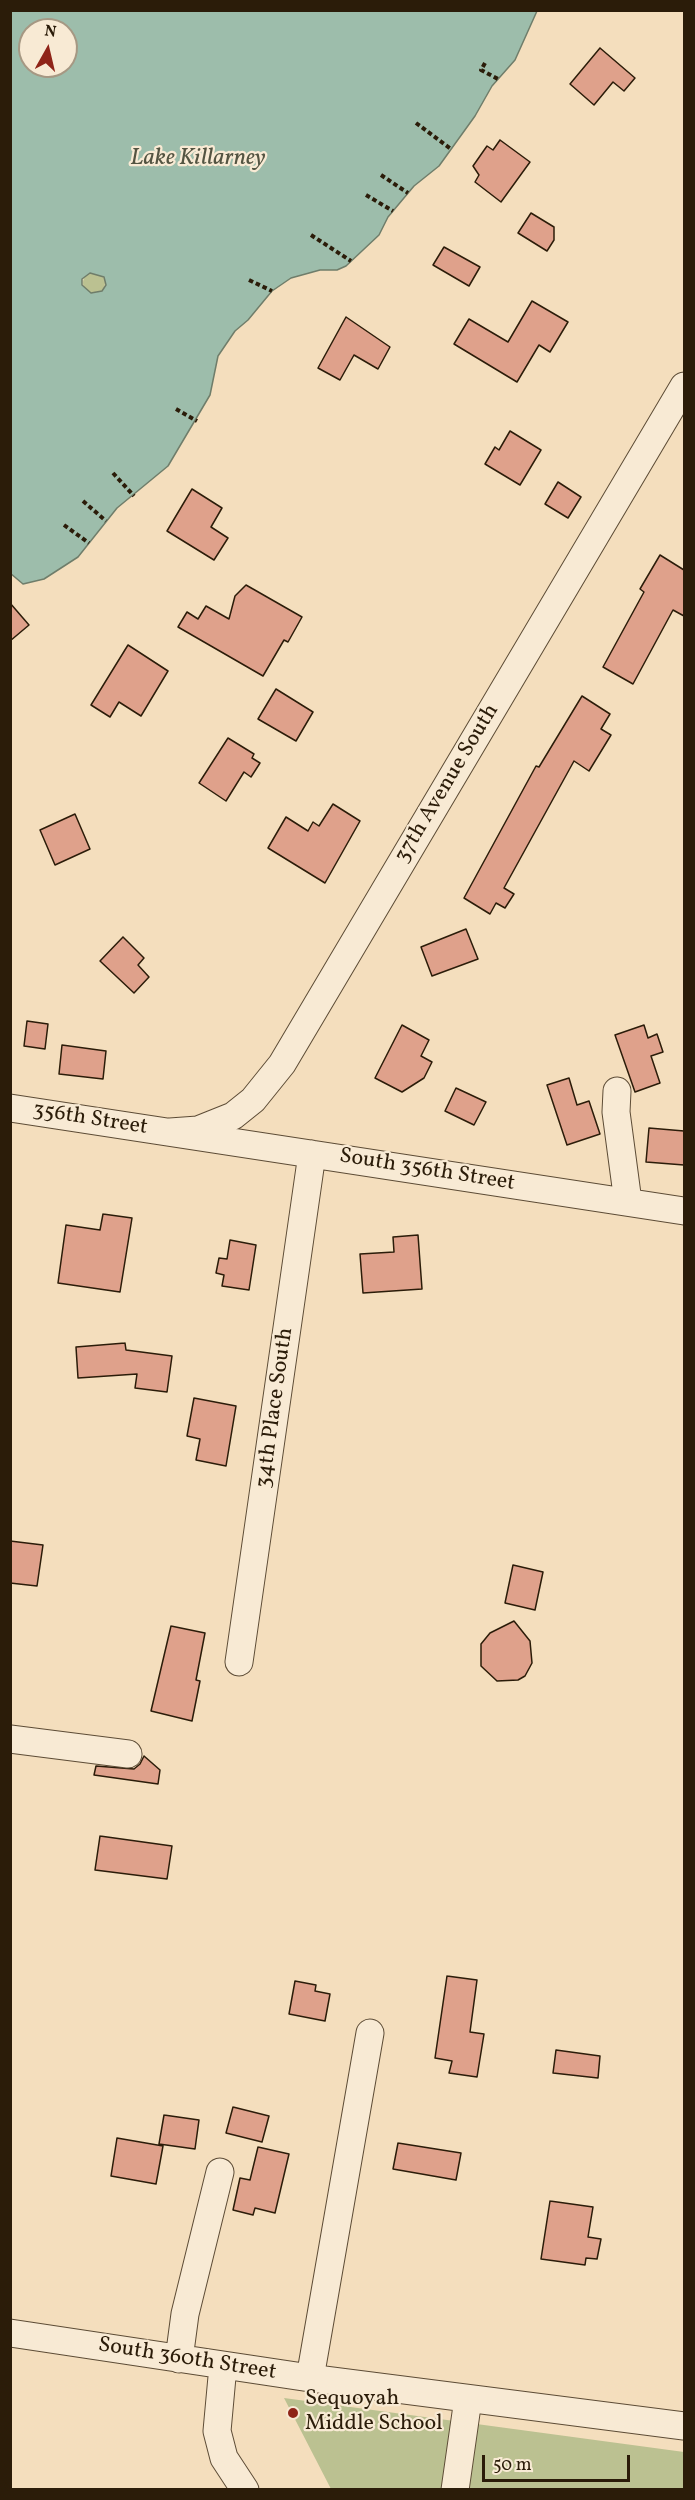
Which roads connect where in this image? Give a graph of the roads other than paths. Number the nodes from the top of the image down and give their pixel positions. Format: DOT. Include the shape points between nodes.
graph roads {
  1 [pos="684,386"];
  2 [pos="617,1091"];
  3 [pos="10,1108"];
  4 [pos="170,1132"];
  5 [pos="312,1154"];
  6 [pos="628,1202"];
  7 [pos="684,1211"];
  8 [pos="239,1662"];
  9 [pos="10,1739"];
  10 [pos="128,1754"];
  11 [pos="370,2033"];
  12 [pos="220,2172"];
  13 [pos="10,2333"];
  14 [pos="179,2359"];
  15 [pos="223,2366"];
  16 [pos="310,2378"];
  17 [pos="468,2399"];
  18 [pos="684,2426"];
  19 [pos="245,2490"];
  20 [pos="455,2490"];
  1 -- 4 [label="street, 37th Avenue South" via="282,1064 253,1100 233,1116 198,1130"];
  2 -- 6 [label="street" via="616,1112"];
  3 -- 4 [label="street, 356th Street"];
  4 -- 5 [label="street, South 356th Street"];
  5 -- 6 [label="street, South 356th Street"];
  5 -- 8 [label="street, 34th Place South"];
  6 -- 7 [label="street, South 356th Street"];
  9 -- 10 [label="street"];
  11 -- 16 [label="street"];
  12 -- 14 [label="street" via="185,2314"];
  13 -- 14 [label="street, South 360th Street"];
  14 -- 15 [label="street, South 360th Street"];
  15 -- 16 [label="street, South 360th Street"];
  15 -- 19 [label="street" via="217,2431 224,2458"];
  16 -- 17 [label="street, South 360th Street"];
  17 -- 18 [label="street, South 360th Street"];
  17 -- 20 [label="street"];
}
